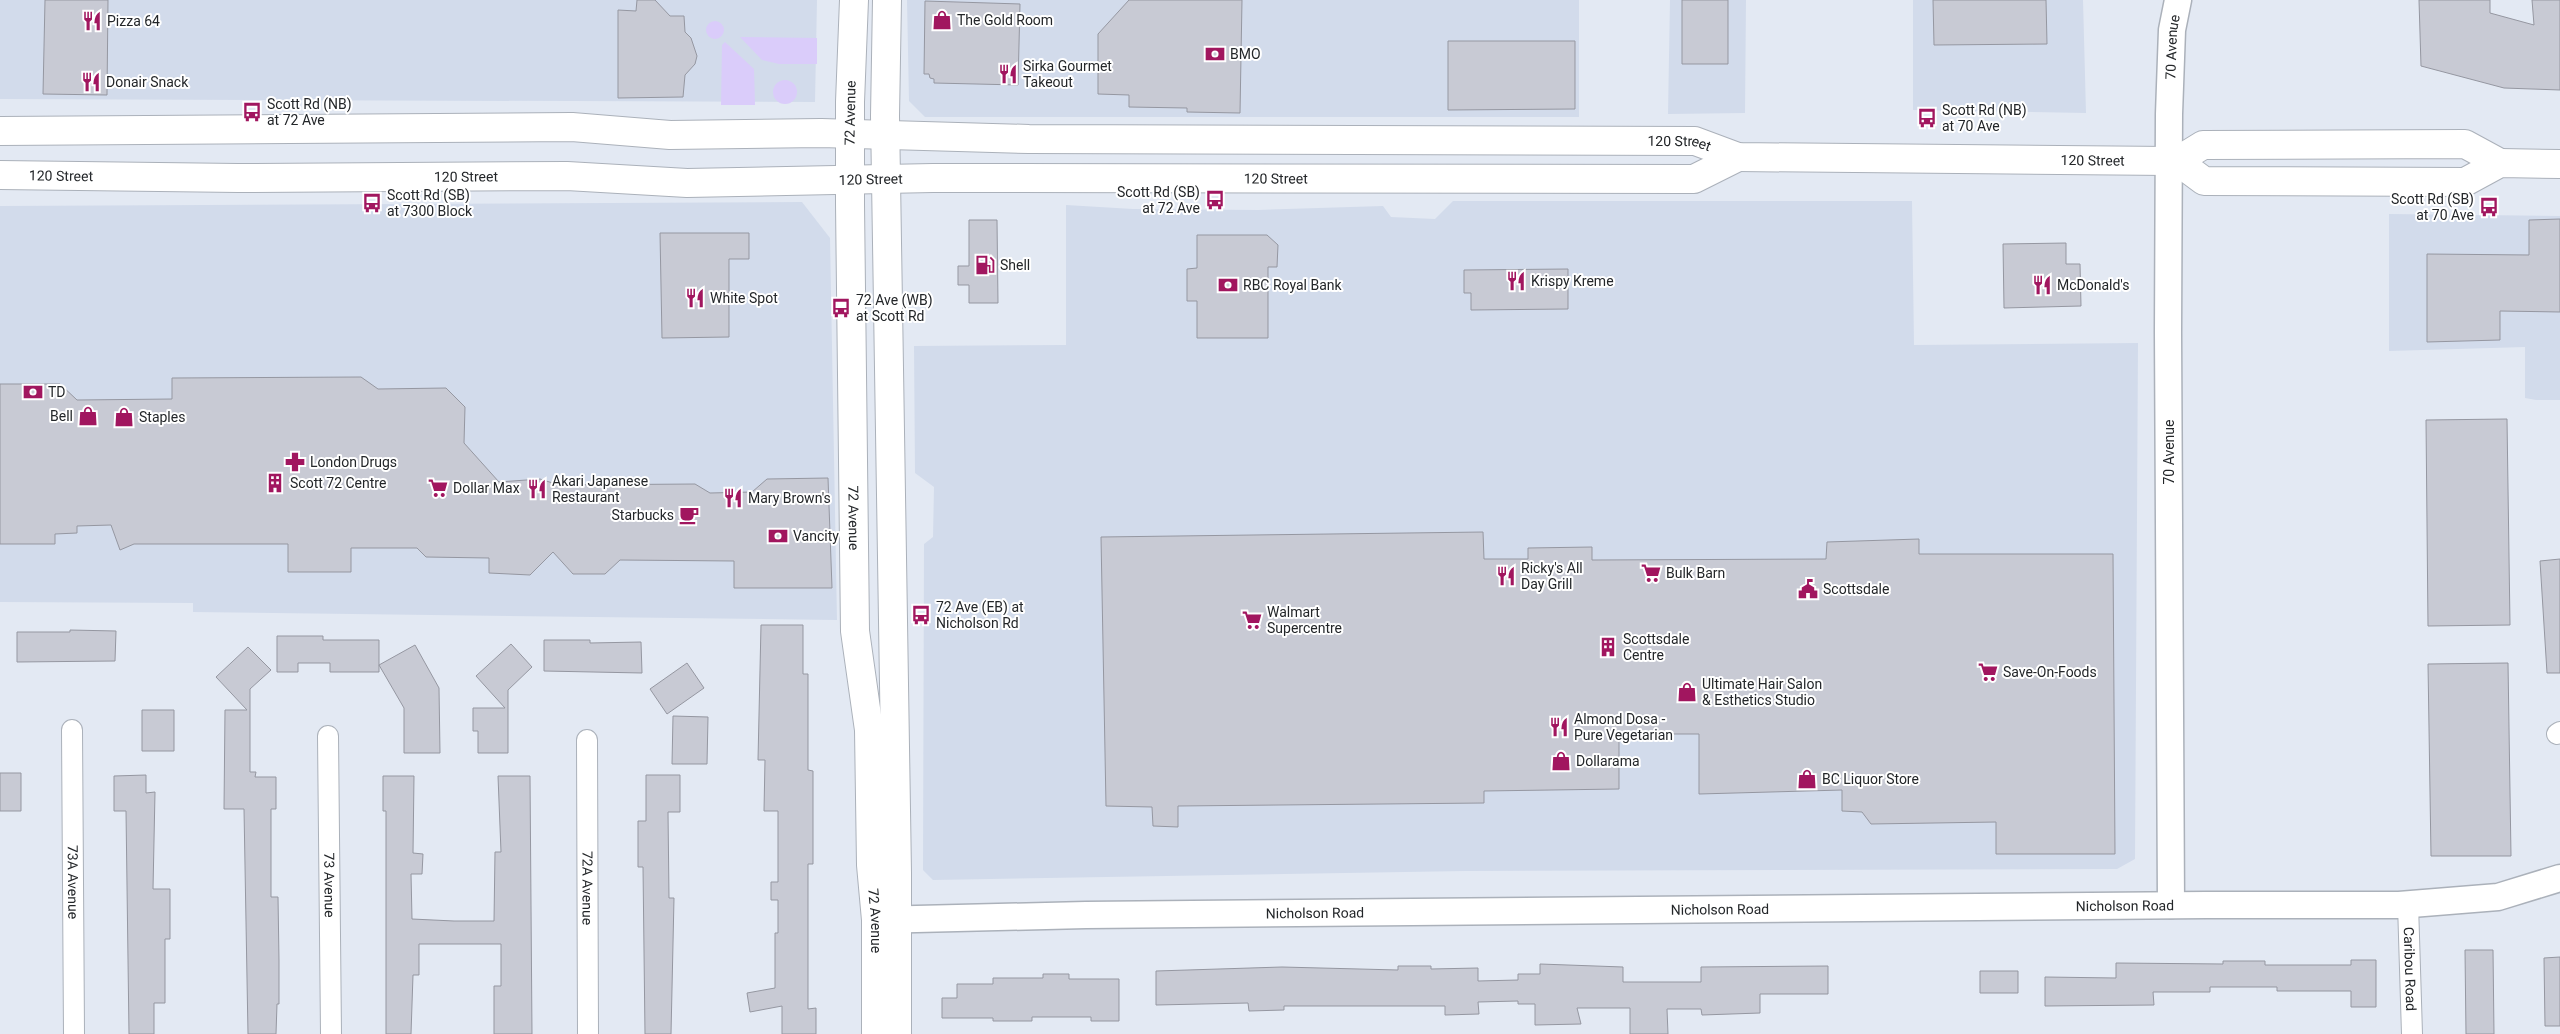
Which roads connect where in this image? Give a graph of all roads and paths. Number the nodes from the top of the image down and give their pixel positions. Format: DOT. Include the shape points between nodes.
graph roads {
  1 [pos="854,0"];
  2 [pos="887,0"];
  3 [pos="2178,0"];
  4 [pos="0,131"];
  5 [pos="850,135"];
  6 [pos="885,136"];
  7 [pos="1738,157"];
  8 [pos="2173,161"];
  9 [pos="2500,163"];
  10 [pos="2560,164"];
  11 [pos="0,175"];
  12 [pos="885,179"];
  13 [pos="850,181"];
  14 [pos="852,461"];
  15 [pos="893,620"];
  16 [pos="72,730"];
  17 [pos="328,736"];
  18 [pos="587,740"];
  19 [pos="2560,878"];
  20 [pos="2408,904"];
  21 [pos="2172,905"];
  22 [pos="886,919"];
  23 [pos="74,1034"];
  24 [pos="331,1034"];
  25 [pos="588,1034"];
  26 [pos="876,1034"];
  27 [pos="897,1034"];
  28 [pos="2412,1034"];
  1 -- 5 [label="main road, 72 Avenue"];
  2 -- 6 [label="main road, 72 Avenue"];
  3 -- 8 [label="street, 70 Avenue" via="2172,30"];
  4 -- 5 [label="main road, 120 Street" via="562,127 670,135"];
  5 -- 6 [label="main road, 120 Street"];
  5 -- 13 [label="main road, 72 Avenue"];
  6 -- 7 [label="main road, 120 Street" via="1695,141"];
  6 -- 12 [label="main road, 72 Avenue"];
  7 -- 8 [label="main road, 120 Street"];
  7 -- 12 [label="main road, 120 Street" via="1694,179"];
  8 -- 9 [label="main road" via="2203,144 2465,144"];
  8 -- 9 [label="main road" via="2204,180 2465,182"];
  8 -- 21 [label="street, 70 Avenue"];
  9 -- 10 [label="main road"];
  11 -- 13 [label="main road, 120 Street" via="238,178 567,176 687,183"];
  12 -- 13 [label="main road, 120 Street"];
  12 -- 15 [label="main road, 72 Avenue"];
  13 -- 14 [label="main road, 72 Avenue"];
  14 -- 15 [label="main road" via="871,482 873,578 878,606"];
  14 -- 22 [label="main road, 72 Avenue" via="855,631 869,730 871,873"];
  15 -- 22 [label="main road, 72 Avenue" via="897,873"];
  16 -- 23 [label="street, 73A Avenue"];
  17 -- 24 [label="street, 73 Avenue"];
  18 -- 25 [label="street, 72A Avenue"];
  19 -- 20 [label="street, Nicholson Road" via="2498,897"];
  20 -- 21 [label="street, Nicholson Road"];
  20 -- 28 [label="street, Caribou Road"];
  21 -- 22 [label="street, Nicholson Road"];
  22 -- 26 [label="main road, 72 Avenue"];
  22 -- 27 [label="main road, 72 Avenue"];
}
